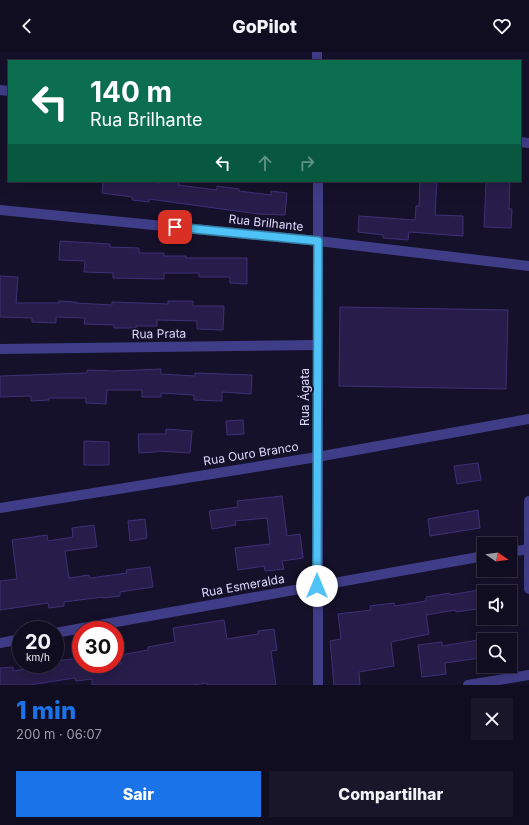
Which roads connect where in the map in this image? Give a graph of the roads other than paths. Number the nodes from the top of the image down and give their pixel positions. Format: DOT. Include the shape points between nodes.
graph roads {
  1 [pos="318,182"];
  2 [pos="0,210"];
  3 [pos="318,241"];
  4 [pos="529,266"];
  5 [pos="318,345"];
  6 [pos="0,349"];
  7 [pos="529,419"];
  8 [pos="317,457"];
  9 [pos="529,501"];
  10 [pos="0,508"];
  11 [pos="529,549"];
  12 [pos="517,551"];
  13 [pos="477,557"];
  14 [pos="317,586"];
  15 [pos="529,589"];
  16 [pos="64,631"];
  17 [pos="12,641"];
  18 [pos="0,643"];
  19 [pos="529,674"];
  20 [pos="318,685"];
  21 [pos="468,685"];
  1 -- 3 [label="street, Rua Ágata"];
  2 -- 3 [label="street, Rua Brilhante"];
  3 -- 4 [label="street, Rua Brilhante"];
  3 -- 5 [label="street, Rua Ágata"];
  5 -- 6 [label="street, Rua Prata"];
  5 -- 8 [label="street, Rua Ágata"];
  7 -- 8 [label="street, Rua Ouro Branco"];
  8 -- 10 [label="street, Rua Ouro Branco"];
  8 -- 14 [label="street, Rua Ágata"];
  9 -- 11 [label="street"];
  11 -- 12 [label="street"];
  11 -- 15 [label="street"];
  13 -- 14 [label="street, Rua Esmeralda"];
  14 -- 16 [label="street, Rua Esmeralda"];
  14 -- 20 [label="street, Rua Ágata"];
  17 -- 18 [label="street"];
  19 -- 21 [label="street"];
}
